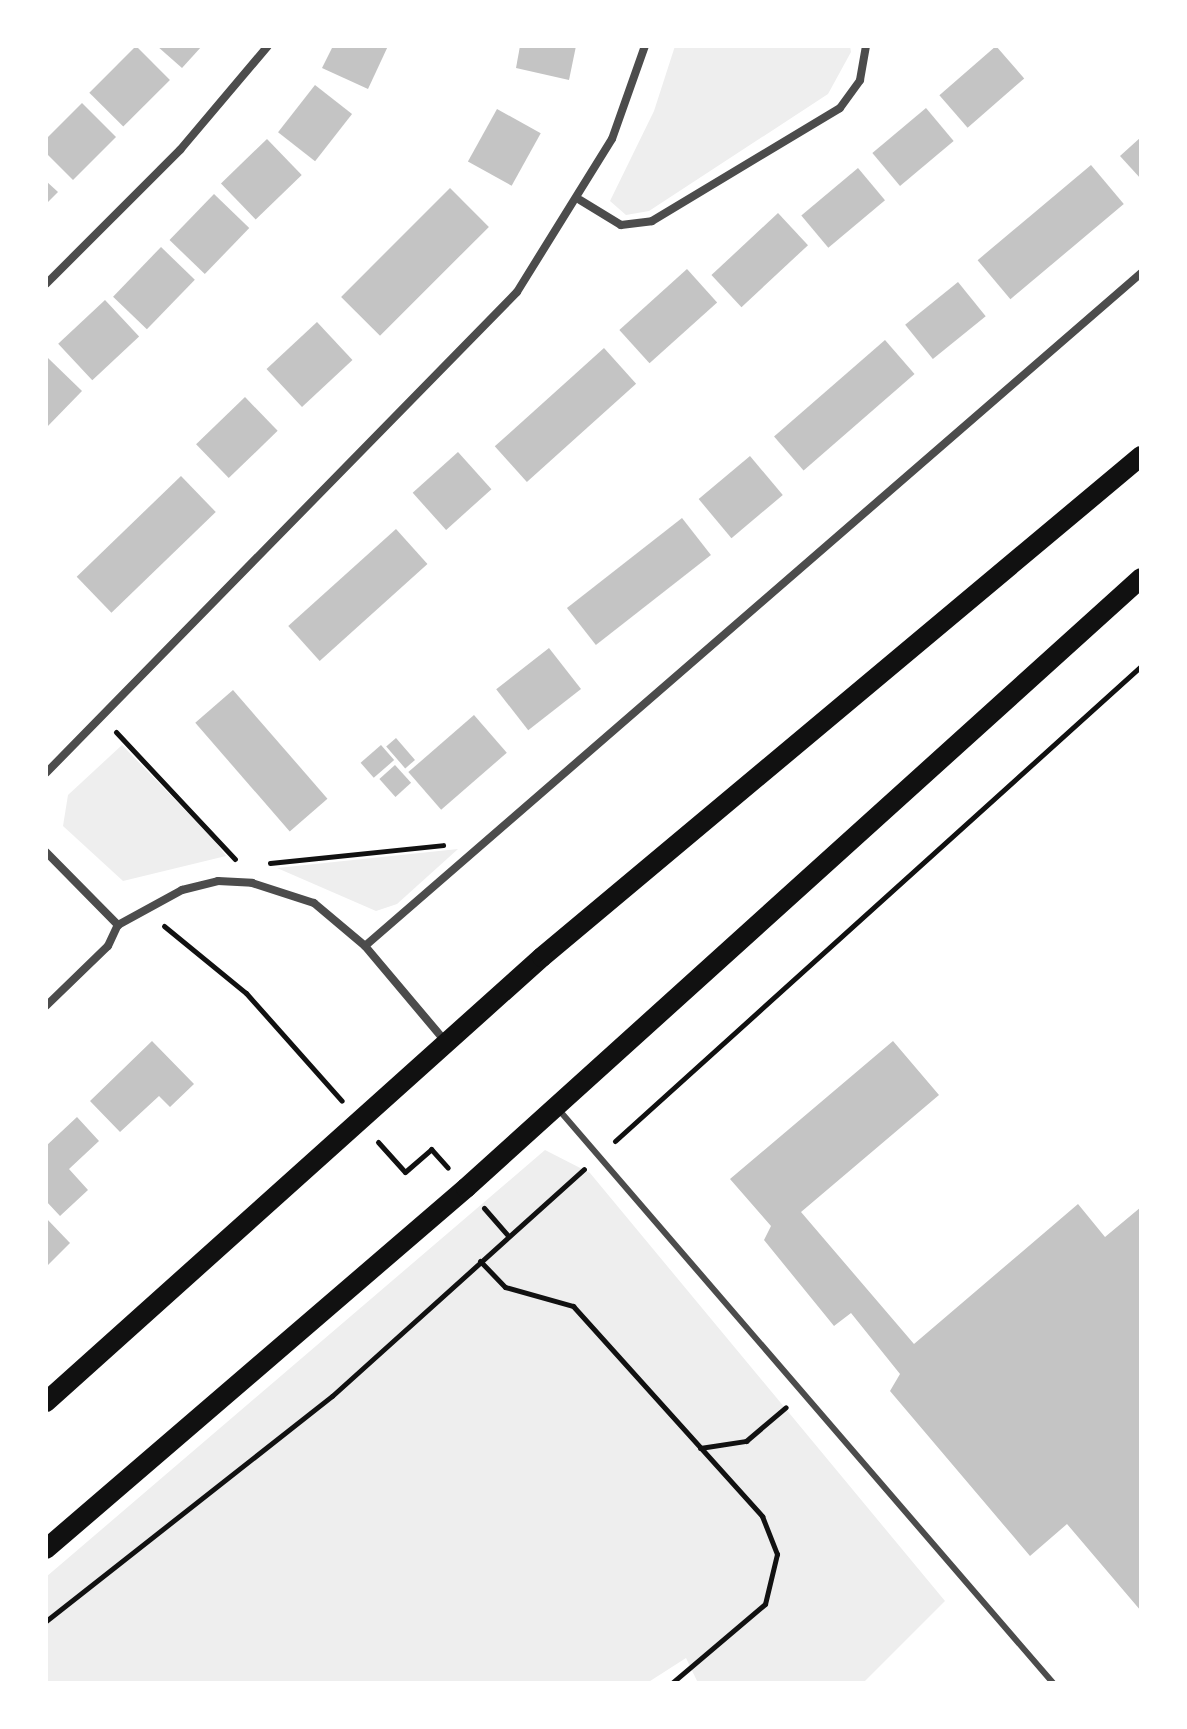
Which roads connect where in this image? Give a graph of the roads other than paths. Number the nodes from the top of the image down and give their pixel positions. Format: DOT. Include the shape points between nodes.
graph roads {
  1 [pos="268,46"];
  2 [pos="645,46"];
  3 [pos="866,46"];
  4 [pos="580,200"];
  5 [pos="1141,273"];
  6 [pos="46,284"];
  7 [pos="1141,456"];
  8 [pos="1141,578"];
  9 [pos="46,773"];
  10 [pos="46,852"];
  11 [pos="118,925"];
  12 [pos="365,946"];
  13 [pos="46,1006"];
  14 [pos="448,1045"];
  15 [pos="556,1108"];
  16 [pos="46,1402"];
  17 [pos="46,1549"];
  18 [pos="1053,1683"];
  1 -- 6 [label="street" via="180,150"];
  2 -- 4 [label="street" via="612,139"];
  3 -- 4 [label="street" via="860,80 840,108 652,221 621,225"];
  4 -- 9 [label="street" via="517,292"];
  5 -- 12 [label="street"];
  7 -- 14 [label="main road" via="542,957"];
  8 -- 15 [label="main road"];
  10 -- 11 [label="street"];
  11 -- 12 [label="street" via="142,908 206,884 252,883 314,903"];
  11 -- 13 [label="street" via="108,946"];
  12 -- 14 [label="street"];
  14 -- 16 [label="main road"];
  15 -- 17 [label="main road"];
  15 -- 18 [label="lane"];
}
